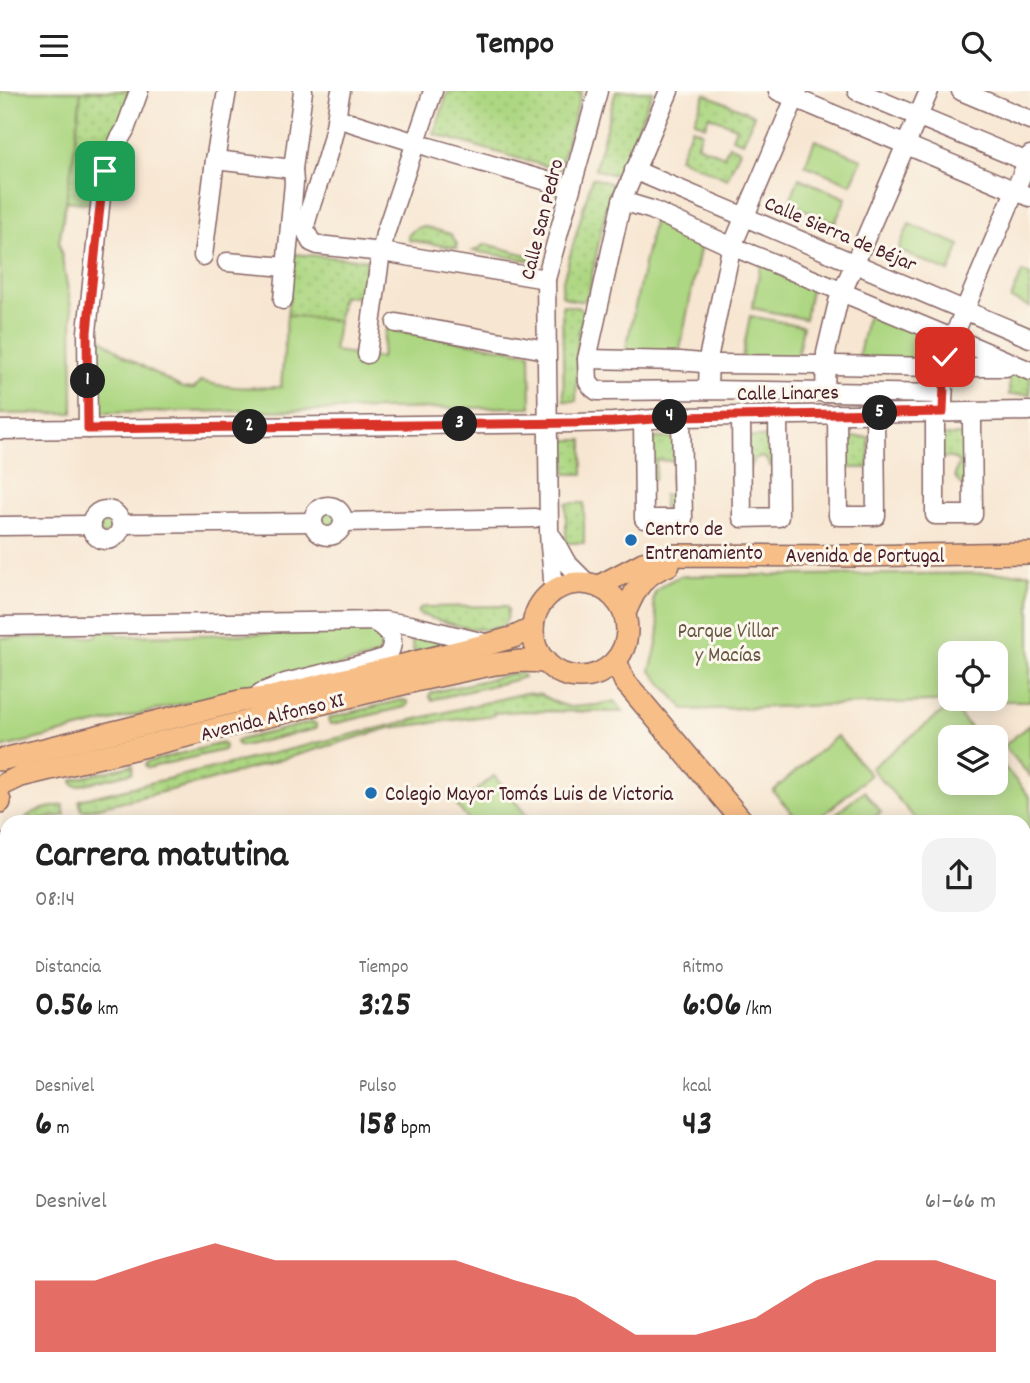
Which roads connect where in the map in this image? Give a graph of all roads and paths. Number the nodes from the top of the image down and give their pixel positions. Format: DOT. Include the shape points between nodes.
graph roads {
  1 [pos="139,91"];
  2 [pos="227,91"];
  3 [pos="303,91"];
  4 [pos="341,91"];
  5 [pos="433,91"];
  6 [pos="598,91"];
  7 [pos="669,91"];
  8 [pos="778,91"];
  9 [pos="857,91"];
  10 [pos="929,91"];
  11 [pos="961,91"];
  12 [pos="797,95"];
  13 [pos="918,116"];
  14 [pos="337,118"];
  15 [pos="1030,120"];
  16 [pos="415,143"];
  17 [pos="905,143"];
  18 [pos="215,160"];
  19 [pos="1029,160"];
  20 [pos="634,170"];
  21 [pos="293,176"];
  22 [pos="571,188"];
  23 [pos="316,189"];
  24 [pos="1023,194"];
  25 [pos="622,201"];
  26 [pos="745,217"];
  27 [pos="382,252"];
  28 [pos="203,256"];
  29 [pos="227,261"];
  30 [pos="854,263"];
  31 [pos="286,267"];
  32 [pos="546,279"];
  33 [pos="283,300"];
  34 [pos="964,311"];
  35 [pos="396,323"];
  36 [pos="1030,338"];
  37 [pos="546,350"];
  38 [pos="368,354"];
  39 [pos="587,359"];
  40 [pos="1006,367"];
  41 [pos="1030,371"];
  42 [pos="708,390"];
  43 [pos="825,393"];
  44 [pos="940,406"];
  45 [pos="969,411"];
  46 [pos="1030,411"];
  47 [pos="874,413"];
  48 [pos="837,414"];
  49 [pos="741,415"];
  50 [pos="778,415"];
  51 [pos="681,417"];
  52 [pos="643,419"];
  53 [pos="547,423"];
  54 [pos="88,429"];
  55 [pos="0,430"];
  56 [pos="542,523"];
  57 [pos="121,524"];
  58 [pos="92,525"];
  59 [pos="0,526"];
  60 [pos="1030,553"];
  61 [pos="701,555"];
  62 [pos="593,584"];
  63 [pos="552,592"];
  64 [pos="625,613"];
  65 [pos="373,621"];
  66 [pos="0,626"];
  67 [pos="533,628"];
  68 [pos="489,645"];
  69 [pos="616,661"];
  70 [pos="546,662"];
  71 [pos="240,701"];
  72 [pos="0,759"];
  73 [pos="0,786"];
  74 [pos="737,815"];
  1 -- 54 [label="street" via="105,171 101,197 87,332"];
  2 -- 18 [label="street"];
  3 -- 21 [label="street"];
  4 -- 14 [label="street"];
  5 -- 16 [label="street"];
  6 -- 22 [label="street, Calle San Pedro"];
  7 -- 20 [label="street"];
  8 -- 12 [label="street"];
  9 -- 13 [label="street"];
  10 -- 13 [label="street"];
  11 -- 15 [label="street"];
  12 -- 17 [label="street"];
  12 -- 26 [label="street"];
  13 -- 17 [label="street"];
  13 -- 19 [label="street"];
  14 -- 16 [label="street"];
  14 -- 23 [label="street"];
  16 -- 22 [label="street"];
  16 -- 27 [label="street"];
  17 -- 24 [label="street"];
  17 -- 30 [label="street"];
  18 -- 21 [label="street"];
  18 -- 28 [label="street"];
  19 -- 24 [label="street"];
  20 -- 25 [label="street"];
  20 -- 26 [label="street, Calle Sierra de Béjar"];
  21 -- 23 [label="street"];
  21 -- 31 [label="street"];
  22 -- 32 [label="street, Calle San Pedro"];
  23 -- 27 [label="street" via="305,229 311,242"];
  24 -- 34 [label="street"];
  25 -- 39 [label="street"];
  25 -- 41 [label="street"];
  26 -- 30 [label="street, Calle Sierra de Béjar"];
  26 -- 42 [label="street" via="731,249 709,355"];
  27 -- 32 [label="street"];
  27 -- 38 [label="street"];
  29 -- 31 [label="street"];
  30 -- 34 [label="street, Calle Sierra de Béjar"];
  30 -- 43 [label="street" via="838,302 826,353"];
  31 -- 33 [label="street"];
  32 -- 37 [label="street, Calle San Pedro"];
  34 -- 36 [label="street, Calle Sierra de Béjar"];
  34 -- 44 [label="street" via="945,357"];
  35 -- 37 [label="street"];
  37 -- 53 [label="street, Calle San Pedro"];
  39 -- 40 [label="street"];
  39 -- 42 [label="street, Calle Linares" via="588,382 597,391"];
  42 -- 43 [label="street, Calle Linares"];
  43 -- 44 [label="street, Calle Linares"];
  44 -- 45 [label="street, Calle Linares"];
  44 -- 45 [label="street" via="935,515 973,515"];
  44 -- 47 [label="street, Calle Linares"];
  45 -- 46 [label="street, Calle Linares"];
  47 -- 48 [label="street, Calle Linares"];
  47 -- 48 [label="street" via="876,516 838,516"];
  48 -- 50 [label="street, Calle Linares"];
  49 -- 50 [label="street, Calle Linares"];
  49 -- 50 [label="street" via="742,518 779,517"];
  49 -- 51 [label="street, Calle Linares"];
  51 -- 52 [label="street, Calle Linares"];
  51 -- 52 [label="street" via="682,519 644,519"];
  52 -- 53 [label="street, Calle Linares"];
  53 -- 54 [label="street, Calle Linares"];
  53 -- 56 [label="street, Calle San Pedro"];
  54 -- 55 [label="street, Calle Linares"];
  56 -- 57 [label="street" via="343,521 337,509 328,506 316,512 313,522"];
  56 -- 62 [label="street, Calle San Pedro" via="566,562"];
  56 -- 63 [label="street, Calle San Pedro"];
  57 -- 58 [label="street" via="117,536 106,540 95,535"];
  57 -- 58 [label="street" via="116,513 106,507"];
  58 -- 59 [label="street"];
  60 -- 61 [label="main road, Avenida de Portugal"];
  61 -- 62 [label="main road, Avenida de Portugal" via="643,563"];
  61 -- 64 [label="main road, Avenida de Portugal" via="648,576"];
  62 -- 63 [label="main road" via="567,584"];
  62 -- 64 [label="main road" via="610,592"];
  63 -- 67 [label="main road" via="537,610"];
  64 -- 69 [label="main road" via="628,633"];
  65 -- 66 [label="street"];
  65 -- 68 [label="street" via="410,625"];
  65 -- 71 [label="street" via="391,636 387,657 285,683"];
  67 -- 68 [label="main road, Avenida Alfonso XI"];
  67 -- 70 [label="main road" via="538,652"];
  68 -- 71 [label="main road, Avenida Alfonso XI"];
  69 -- 70 [label="main road" via="587,677 565,674"];
  69 -- 74 [label="main road" via="632,691"];
  70 -- 73 [label="main road, Avenida Alfonso XI" via="510,661 415,681 22,776"];
  71 -- 72 [label="main road, Avenida Alfonso XI"];
}
